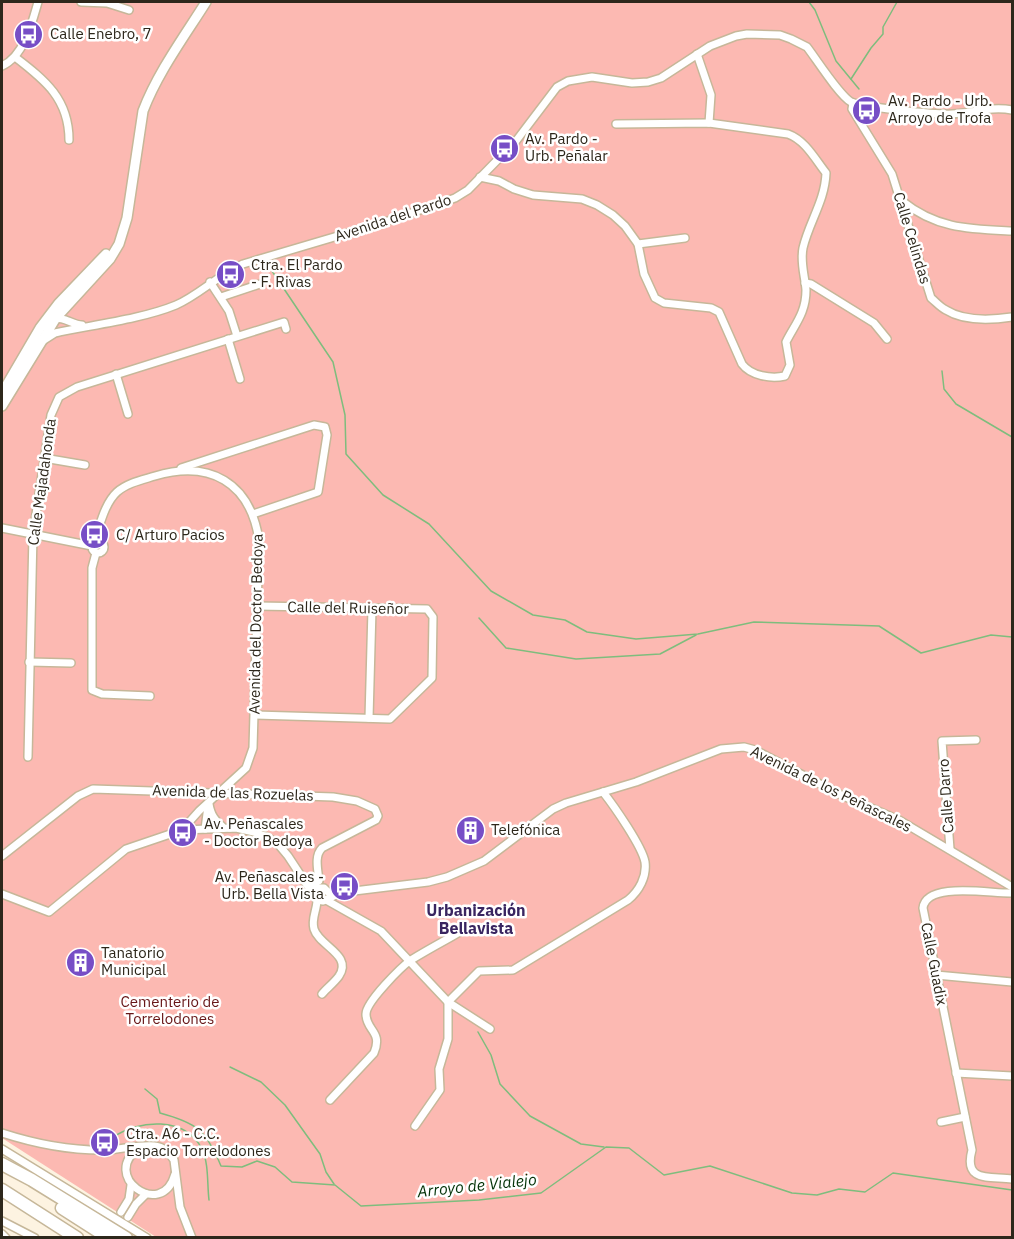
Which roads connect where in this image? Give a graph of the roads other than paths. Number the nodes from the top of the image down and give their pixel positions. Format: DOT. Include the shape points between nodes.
graph roads {
  1 [pos="38,2"];
  2 [pos="81,2"];
  3 [pos="206,2"];
  4 [pos="129,10"];
  5 [pos="697,54"];
  6 [pos="15,57"];
  7 [pos="2,66"];
  8 [pos="853,103"];
  9 [pos="1012,110"];
  10 [pos="709,123"];
  11 [pos="616,124"];
  12 [pos="69,140"];
  13 [pos="490,167"];
  14 [pos="480,177"];
  15 [pos="499,181"];
  16 [pos="902,201"];
  17 [pos="127,218"];
  18 [pos="1012,231"];
  19 [pos="685,238"];
  20 [pos="638,244"];
  21 [pos="225,273"];
  22 [pos="210,282"];
  23 [pos="805,283"];
  24 [pos="260,284"];
  25 [pos="194,294"];
  26 [pos="220,295"];
  27 [pos="1012,317"];
  28 [pos="63,319"];
  29 [pos="90,325"];
  30 [pos="286,329"];
  31 [pos="55,333"];
  32 [pos="237,336"];
  33 [pos="228,339"];
  34 [pos="887,339"];
  35 [pos="40,343"];
  36 [pos="21,359"];
  37 [pos="116,374"];
  38 [pos="240,379"];
  39 [pos="2,386"];
  40 [pos="2,393"];
  41 [pos="2,406"];
  42 [pos="128,414"];
  43 [pos="44,458"];
  44 [pos="212,458"];
  45 [pos="85,465"];
  46 [pos="175,470"];
  47 [pos="210,474"];
  48 [pos="253,514"];
  49 [pos="101,524"];
  50 [pos="2,528"];
  51 [pos="33,534"];
  52 [pos="94,547"];
  53 [pos="257,606"];
  54 [pos="372,609"];
  55 [pos="29,662"];
  56 [pos="71,663"];
  57 [pos="150,696"];
  58 [pos="255,715"];
  59 [pos="369,718"];
  60 [pos="976,740"];
  61 [pos="28,757"];
  62 [pos="603,792"];
  63 [pos="219,793"];
  64 [pos="209,804"];
  65 [pos="199,811"];
  66 [pos="224,828"];
  67 [pos="202,829"];
  68 [pos="182,830"];
  69 [pos="950,849"];
  70 [pos="2,856"];
  71 [pos="308,885"];
  72 [pos="1012,887"];
  73 [pos="1012,892"];
  74 [pos="2,894"];
  75 [pos="322,894"];
  76 [pos="460,932"];
  77 [pos="409,961"];
  78 [pos="936,975"];
  79 [pos="1012,982"];
  80 [pos="322,994"];
  81 [pos="448,1002"];
  82 [pos="490,1029"];
  83 [pos="956,1073"];
  84 [pos="1012,1076"];
  85 [pos="330,1100"];
  86 [pos="966,1117"];
  87 [pos="941,1122"];
  88 [pos="414,1126"];
  89 [pos="2,1133"];
  90 [pos="142,1147"];
  91 [pos="2,1149"];
  92 [pos="2,1164"];
  93 [pos="2,1170"];
  94 [pos="176,1171"];
  95 [pos="1012,1179"];
  96 [pos="132,1185"];
  97 [pos="2,1190"];
  98 [pos="146,1194"];
  99 [pos="2,1221"];
  100 [pos="2,1234"];
  101 [pos="6,1238"];
  102 [pos="35,1238"];
  103 [pos="77,1238"];
  104 [pos="109,1238"];
  105 [pos="126,1238"];
  106 [pos="147,1238"];
  107 [pos="192,1238"];
  1 -- 6 [label="street"];
  2 -- 4 [label="street" via="108,3"];
  3 -- 17 [label="main road" via="143,111"];
  5 -- 8 [label="street, Avenida del Pardo" via="736,36 769,34 791,39 807,47"];
  5 -- 10 [label="street" via="711,95"];
  5 -- 13 [label="street, Avenida del Pardo" via="648,82 592,77 557,87 516,141"];
  6 -- 7 [label="street"];
  6 -- 12 [label="street" via="60,100"];
  8 -- 9 [label="street" via="933,114"];
  8 -- 16 [label="street, Calle Celindas" via="852,109 892,174"];
  10 -- 11 [label="street"];
  10 -- 23 [label="street" via="795,136 826,173 825,189 803,247"];
  13 -- 14 [label="street, Avenida del Pardo"];
  13 -- 15 [label="street"];
  14 -- 15 [label="street"];
  14 -- 21 [label="street, Avenida del Pardo" via="468,190 431,208 271,255"];
  15 -- 20 [label="street" via="533,195 582,199 597,205 625,226"];
  16 -- 18 [label="street" via="918,215 948,226"];
  16 -- 27 [label="street, Calle Celindas" via="931,298 947,311 969,318"];
  17 -- 28 [label="main road" via="110,259 67,305"];
  17 -- 36 [label="main road" via="116,241 59,303"];
  19 -- 20 [label="street"];
  20 -- 23 [label="street" via="644,274 656,298 664,303 719,312 742,364 754,374 787,374 790,363 786,342 799,320"];
  21 -- 22 [label="street, Avenida del Pardo"];
  21 -- 26 [label="street"];
  22 -- 25 [label="street, Avenida del Pardo"];
  22 -- 26 [label="street"];
  23 -- 34 [label="street" via="874,323"];
  24 -- 26 [label="street, Avenida del Pardo"];
  25 -- 26 [label="street, Avenida del Pardo"];
  25 -- 29 [label="street, Avenida del Pardo" via="160,311"];
  26 -- 32 [label="street" via="230,311"];
  28 -- 29 [label="street"];
  28 -- 31 [label="street" via="65,325"];
  28 -- 35 [label="main road"];
  28 -- 36 [label="street" via="49,322"];
  29 -- 31 [label="street, Avenida del Pardo"];
  30 -- 32 [label="street, Calle Majadahonda" via="284,322"];
  31 -- 35 [label="street"];
  32 -- 33 [label="street, Calle Majadahonda"];
  33 -- 37 [label="street, Calle Majadahonda"];
  33 -- 38 [label="street"];
  35 -- 41 [label="main road"];
  36 -- 39 [label="main road"];
  36 -- 40 [label="main road"];
  37 -- 42 [label="street"];
  37 -- 43 [label="street, Calle Majadahonda" via="59,397 51,415"];
  43 -- 45 [label="street"];
  43 -- 51 [label="street, Calle Majadahonda"];
  44 -- 46 [label="street"];
  44 -- 47 [label="street"];
  44 -- 48 [label="street" via="314,425 325,427 318,492"];
  46 -- 47 [label="street, Avenida del Doctor Bedoya"];
  46 -- 49 [label="street, Avenida del Doctor Bedoya" via="125,486 107,506"];
  47 -- 48 [label="street, Avenida del Doctor Bedoya" via="239,492"];
  48 -- 53 [label="street, Avenida del Doctor Bedoya" via="259,540"];
  49 -- 52 [label="street, Avenida del Doctor Bedoya"];
  49 -- 52 [label="street" via="104,545 102,551"];
  50 -- 51 [label="street"];
  51 -- 52 [label="street"];
  51 -- 55 [label="street, Calle Majadahonda"];
  52 -- 57 [label="street, Avenida del Doctor Bedoya" via="92,690"];
  53 -- 54 [label="street, Calle del Ruiseñor"];
  53 -- 58 [label="street, Avenida del Doctor Bedoya"];
  54 -- 59 [label="street"];
  54 -- 59 [label="street, Calle del Ruiseñor" via="427,609 433,617 432,678 390,718"];
  55 -- 56 [label="street"];
  55 -- 61 [label="street, Calle Majadahonda"];
  58 -- 59 [label="street, Calle del Ruiseñor"];
  58 -- 63 [label="street, Avenida del Doctor Bedoya" via="251,759"];
  60 -- 69 [label="street, Calle Darro" via="942,741"];
  62 -- 69 [label="street, Avenida de los Peñascales" via="721,748 744,747 899,820"];
  62 -- 75 [label="street, Avenida de los Peñascales" via="553,809 484,861 447,877"];
  62 -- 81 [label="street" via="643,856 645,872 639,888 513,970 479,970"];
  63 -- 64 [label="street, Avenida del Doctor Bedoya"];
  63 -- 70 [label="street, Avenida de las Rozuelas" via="88,791"];
  63 -- 75 [label="street, Avenida de las Rozuelas" via="345,798 375,808 376,820 318,852"];
  64 -- 65 [label="street, Avenida del Doctor Bedoya"];
  64 -- 66 [label="street" via="214,820"];
  64 -- 67 [label="street"];
  65 -- 67 [label="street"];
  65 -- 68 [label="street, Avenida del Doctor Bedoya"];
  66 -- 67 [label="street"];
  66 -- 71 [label="street" via="254,832 278,844"];
  67 -- 68 [label="street"];
  68 -- 74 [label="street" via="126,849 49,912"];
  69 -- 72 [label="street, Avenida de los Peñascales"];
  71 -- 75 [label="street"];
  71 -- 75 [label="street" via="312,884"];
  73 -- 78 [label="street, Calle Guadix" via="943,891 927,897 923,908"];
  75 -- 77 [label="street" via="381,931"];
  75 -- 80 [label="street" via="314,929 342,964 339,975"];
  76 -- 77 [label="street"];
  77 -- 81 [label="street"];
  77 -- 85 [label="street" via="367,1008 367,1020 378,1040 374,1053"];
  78 -- 79 [label="street"];
  78 -- 83 [label="street, Calle Guadix"];
  81 -- 82 [label="street"];
  81 -- 88 [label="street" via="448,1039 439,1069 440,1090"];
  83 -- 84 [label="street"];
  83 -- 86 [label="street, Calle Guadix"];
  86 -- 87 [label="street"];
  86 -- 95 [label="street, Calle Guadix" via="971,1168 989,1179"];
  89 -- 90 [label="street" via="46,1145 84,1149"];
  90 -- 94 [label="street" via="166,1150"];
  90 -- 96 [label="street" via="129,1160 127,1173"];
  91 -- 106 [label="street"];
  92 -- 105 [label="highway"];
  93 -- 104 [label="highway"];
  94 -- 98 [label="street" via="168,1188 158,1194"];
  94 -- 107 [label="street" via="180,1207"];
  96 -- 98 [label="street"];
  96 -- 98 [label="street" via="124,1215"];
  97 -- 103 [label="highway"];
  99 -- 102 [label="street"];
  100 -- 101 [label="street"];
}
